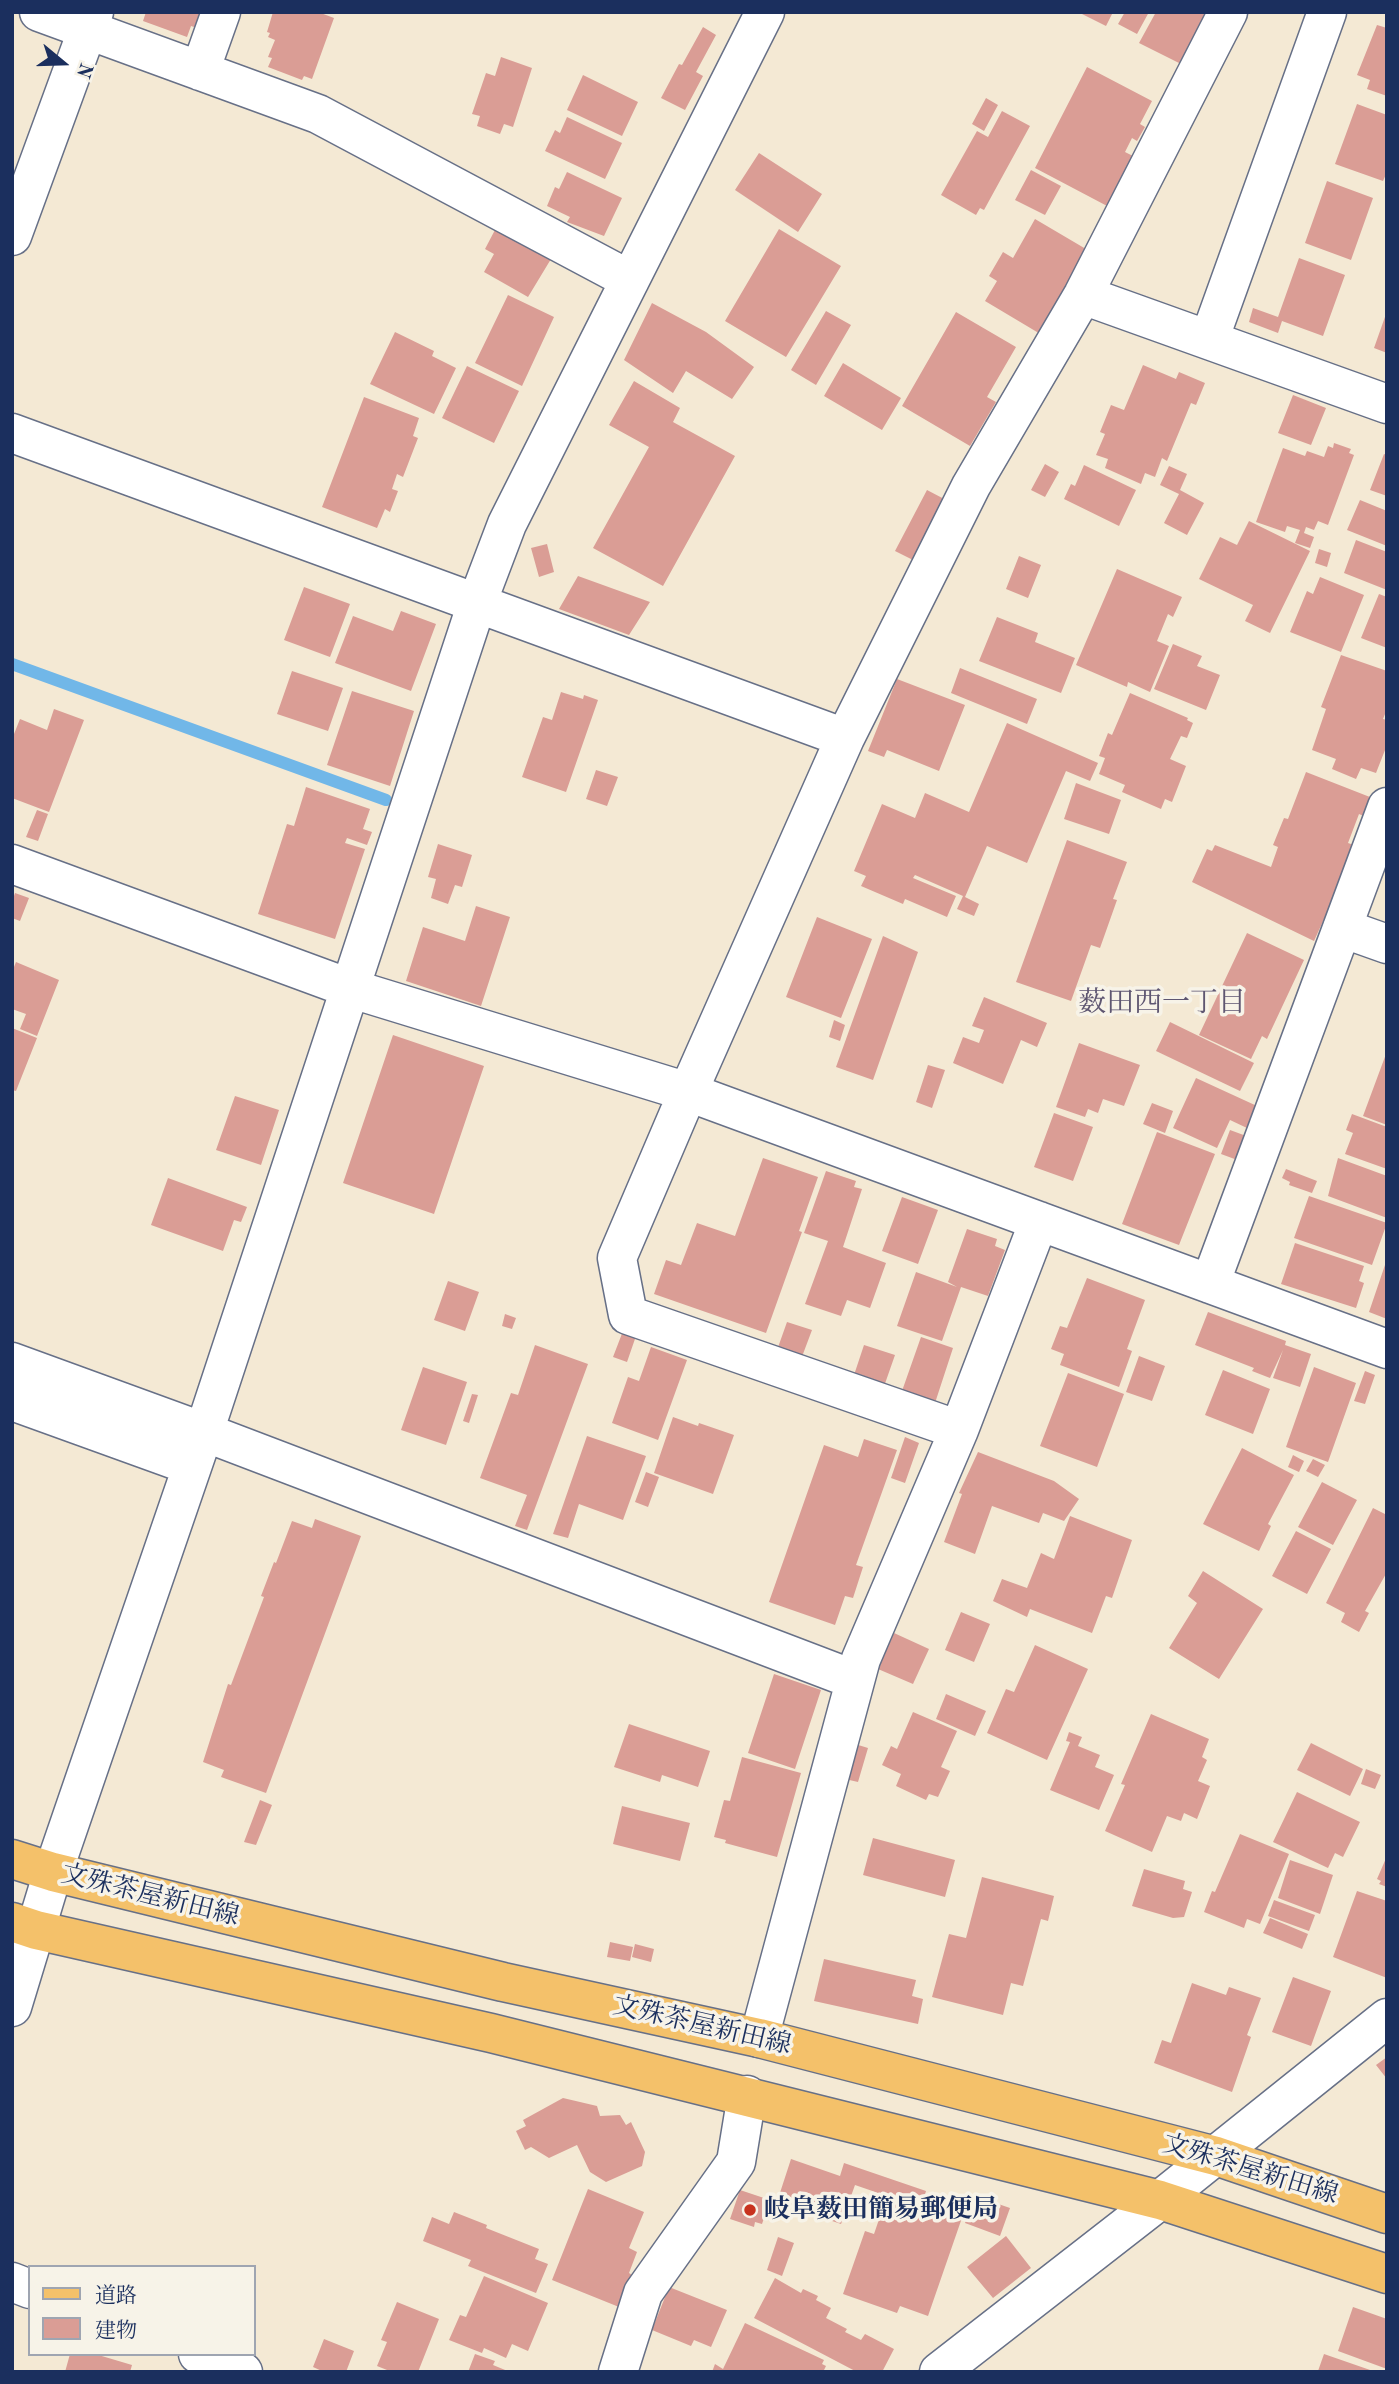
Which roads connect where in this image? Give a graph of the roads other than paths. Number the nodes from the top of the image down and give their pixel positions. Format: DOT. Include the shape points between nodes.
graph roads {
  1 [pos="39,12"];
  2 [pos="221,12"];
  3 [pos="765,12"];
  4 [pos="1228,12"];
  5 [pos="1327,12"];
  6 [pos="91,21"];
  7 [pos="200,71"];
  8 [pos="12,236"];
  9 [pos="630,280"];
  10 [pos="1083,295"];
  11 [pos="1209,340"];
  12 [pos="1387,404"];
  13 [pos="12,433"];
  14 [pos="477,603"];
  15 [pos="845,738"];
  16 [pos="1387,807"];
  17 [pos="12,864"];
  18 [pos="1342,928"];
  19 [pos="1387,944"];
  20 [pos="349,988"];
  21 [pos="688,1092"];
  22 [pos="1039,1221"];
  23 [pos="1210,1284"];
  24 [pos="1387,1349"];
  25 [pos="12,1362"];
  26 [pos="12,1401"];
  27 [pos="959,1430"];
  28 [pos="198,1449"];
  29 [pos="855,1680"];
  30 [pos="12,1858"];
  31 [pos="52,1872"];
  32 [pos="24,1926"];
  33 [pos="12,2007"];
  34 [pos="1387,2018"];
  35 [pos="760,2038"];
  36 [pos="747,2095"];
  37 [pos="1216,2155"];
  38 [pos="1160,2200"];
  39 [pos="1382,2207"];
  40 [pos="1387,2274"];
  41 [pos="203,2356"];
  42 [pos="243,2372"];
  43 [pos="618,2372"];
  44 [pos="939,2372"];
  1 -- 6 [label="street"];
  2 -- 7 [label="street"];
  3 -- 9 [label="street"];
  4 -- 10 [label="street"];
  5 -- 11 [label="street"];
  6 -- 7 [label="street"];
  6 -- 8 [label="street"];
  7 -- 9 [label="street" via="317,114"];
  9 -- 14 [label="street" via="507,524"];
  10 -- 11 [label="street"];
  10 -- 15 [label="street" via="971,486"];
  11 -- 12 [label="street"];
  13 -- 14 [label="street"];
  14 -- 15 [label="street"];
  14 -- 20 [label="street"];
  15 -- 21 [label="street"];
  16 -- 18 [label="street"];
  17 -- 20 [label="street"];
  18 -- 19 [label="street"];
  18 -- 23 [label="street"];
  20 -- 21 [label="street"];
  20 -- 28 [label="street"];
  21 -- 22 [label="street"];
  21 -- 27 [label="street" via="617,1258 628,1315"];
  22 -- 23 [label="street"];
  22 -- 27 [label="street"];
  23 -- 24 [label="street"];
  25 -- 28 [label="street"];
  26 -- 28 [label="street"];
  27 -- 29 [label="street"];
  28 -- 29 [label="street"];
  28 -- 31 [label="street"];
  29 -- 35 [label="street"];
  30 -- 31 [label="main road, 文殊茶屋新田線"];
  31 -- 32 [label="street"];
  31 -- 35 [label="main road, 文殊茶屋新田線" via="503,1982"];
  32 -- 33 [label="street"];
  32 -- 36 [label="main road"];
  34 -- 37 [label="street"];
  35 -- 37 [label="main road, 文殊茶屋新田線"];
  36 -- 38 [label="main road"];
  36 -- 43 [label="street" via="736,2162 643,2293"];
  37 -- 38 [label="street"];
  37 -- 39 [label="main road, 文殊茶屋新田線"];
  38 -- 40 [label="main road"];
  38 -- 44 [label="street"];
  41 -- 42 [label="street"];
}
